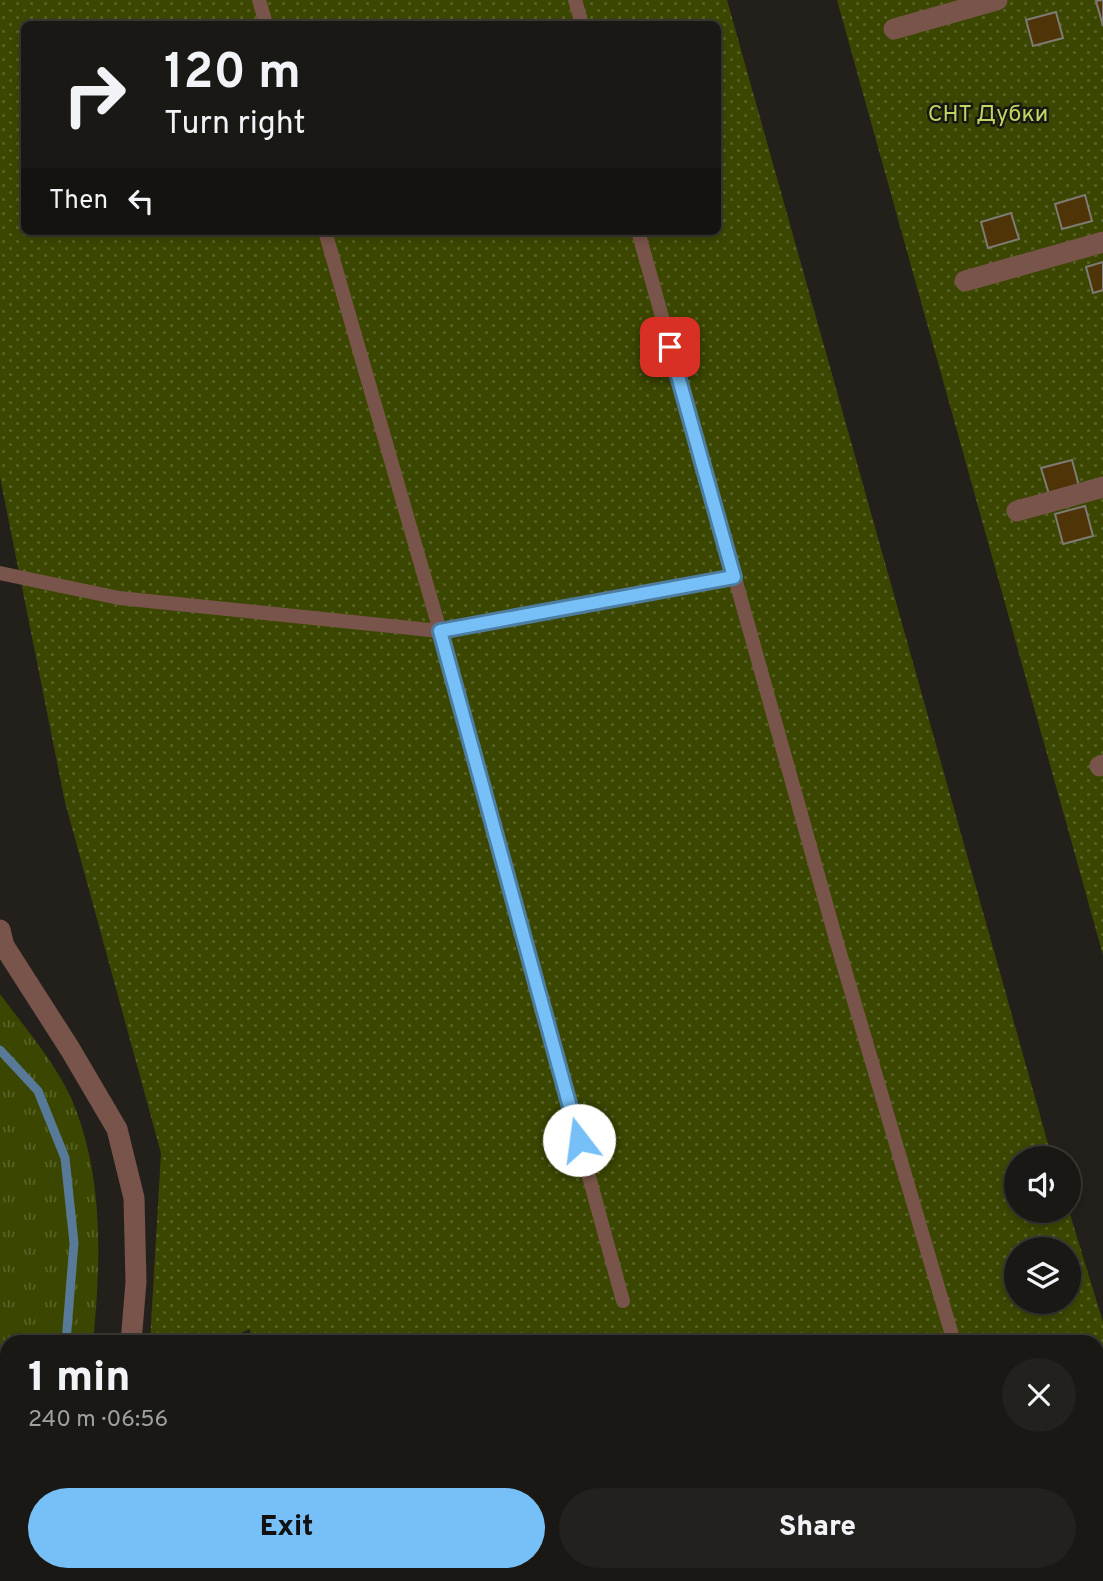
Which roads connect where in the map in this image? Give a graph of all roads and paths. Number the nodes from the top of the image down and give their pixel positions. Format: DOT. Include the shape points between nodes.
graph roads {
  1 [pos="259,0"];
  2 [pos="575,0"];
  3 [pos="997,0"];
  4 [pos="265,21"];
  5 [pos="581,21"];
  6 [pos="894,29"];
  7 [pos="326,235"];
  8 [pos="639,235"];
  9 [pos="1103,242"];
  10 [pos="965,281"];
  11 [pos="1103,487"];
  12 [pos="1017,511"];
  13 [pos="0,573"];
  14 [pos="734,577"];
  15 [pos="440,631"];
  16 [pos="0,930"];
  17 [pos="623,1301"];
  18 [pos="132,1335"];
  19 [pos="952,1335"];
  1 -- 4 [label="lane"];
  2 -- 5 [label="lane"];
  3 -- 6 [label="street"];
  7 -- 15 [label="lane"];
  8 -- 14 [label="lane"];
  9 -- 10 [label="street"];
  11 -- 12 [label="street"];
  13 -- 15 [label="lane" via="119,598"];
  14 -- 15 [label="lane"];
  14 -- 19 [label="lane"];
  15 -- 17 [label="lane"];
  16 -- 18 [label="street" via="4,946 117,1129 134,1198"];
}
